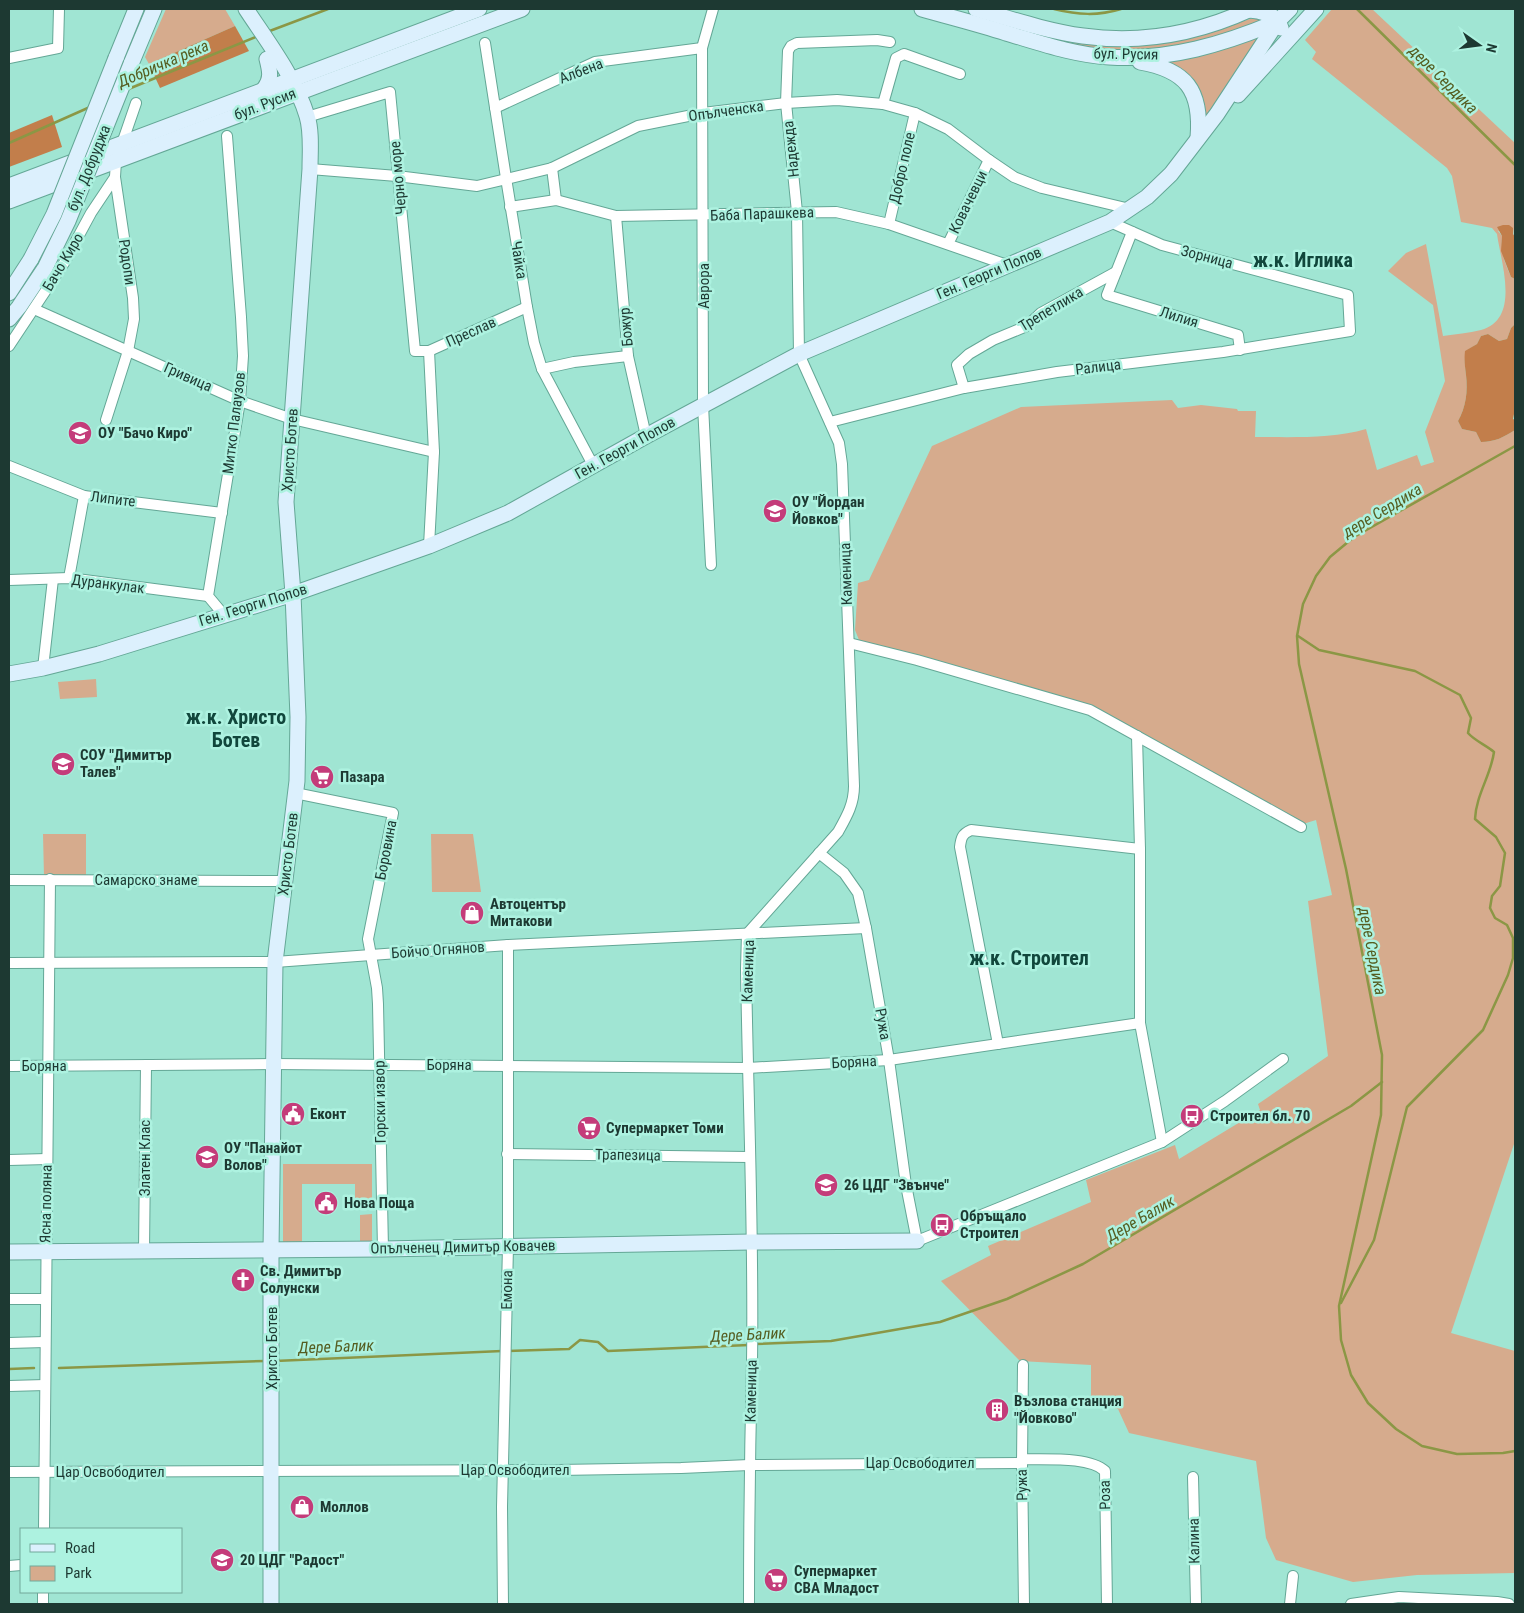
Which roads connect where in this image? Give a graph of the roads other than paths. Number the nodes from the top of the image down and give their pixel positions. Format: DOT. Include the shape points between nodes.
graph roads {
  1 [pos="59,9"];
  2 [pos="136,9"];
  3 [pos="154,9"];
  4 [pos="234,9"];
  5 [pos="246,9"];
  6 [pos="479,9"];
  7 [pos="522,9"];
  8 [pos="713,9"];
  9 [pos="922,9"];
  10 [pos="976,9"];
  11 [pos="1250,9"];
  12 [pos="1290,9"];
  13 [pos="1296,9"];
  14 [pos="1316,9"];
  15 [pos="1278,21"];
  16 [pos="253,28"];
  17 [pos="890,42"];
  18 [pos="262,43"];
  19 [pos="485,43"];
  20 [pos="702,48"];
  21 [pos="1109,57"];
  22 [pos="9,58"];
  23 [pos="266,59"];
  24 [pos="1271,60"];
  25 [pos="960,74"];
  26 [pos="264,89"];
  27 [pos="295,95"];
  28 [pos="136,103"];
  29 [pos="786,103"];
  30 [pos="883,104"];
  31 [pos="495,108"];
  32 [pos="703,113"];
  33 [pos="915,113"];
  34 [pos="227,136"];
  35 [pos="1198,138"];
  36 [pos="121,144"];
  37 [pos="989,160"];
  38 [pos="116,161"];
  39 [pos="552,168"];
  40 [pos="310,169"];
  41 [pos="398,176"];
  42 [pos="115,177"];
  43 [pos="506,178"];
  44 [pos="9,186"];
  45 [pos="556,200"];
  46 [pos="9,201"];
  47 [pos="510,207"];
  48 [pos="1130,209"];
  49 [pos="797,212"];
  50 [pos="704,215"];
  51 [pos="616,216"];
  52 [pos="1110,222"];
  53 [pos="889,224"];
  54 [pos="1132,232"];
  55 [pos="948,244"];
  56 [pos="1007,265"];
  57 [pos="1116,272"];
  58 [pos="9,293"];
  59 [pos="1107,295"];
  60 [pos="527,307"];
  61 [pos="34,309"];
  62 [pos="1350,312"];
  63 [pos="9,319"];
  64 [pos="9,346"];
  65 [pos="1240,350"];
  66 [pos="128,351"];
  67 [pos="415,351"];
  68 [pos="429,351"];
  69 [pos="799,354"];
  70 [pos="628,356"];
  71 [pos="542,369"];
  72 [pos="964,388"];
  73 [pos="240,401"];
  74 [pos="703,405"];
  75 [pos="292,419"];
  76 [pos="106,420"];
  77 [pos="830,422"];
  78 [pos="646,436"];
  79 [pos="434,452"];
  80 [pos="593,465"];
  81 [pos="9,466"];
  82 [pos="84,496"];
  83 [pos="222,513"];
  84 [pos="429,546"];
  85 [pos="711,565"];
  86 [pos="69,578"];
  87 [pos="53,579"];
  88 [pos="9,580"];
  89 [pos="293,594"];
  90 [pos="208,596"];
  91 [pos="223,614"];
  92 [pos="849,644"];
  93 [pos="43,668"];
  94 [pos="9,674"];
  95 [pos="1137,736"];
  96 [pos="295,793"];
  97 [pos="1301,828"];
  98 [pos="1140,849"];
  99 [pos="819,853"];
  100 [pos="50,879"];
  101 [pos="9,880"];
  102 [pos="284,881"];
  103 [pos="866,928"];
  104 [pos="747,934"];
  105 [pos="508,946"];
  106 [pos="370,955"];
  107 [pos="274,962"];
  108 [pos="9,963"];
  109 [pos="49,963"];
  110 [pos="1140,1023"];
  111 [pos="998,1044"];
  112 [pos="1283,1059"];
  113 [pos="889,1060"];
  114 [pos="274,1064"];
  115 [pos="146,1065"];
  116 [pos="378,1065"];
  117 [pos="9,1066"];
  118 [pos="48,1066"];
  119 [pos="508,1066"];
  120 [pos="748,1068"];
  121 [pos="1162,1142"];
  122 [pos="508,1154"];
  123 [pos="749,1157"];
  124 [pos="47,1159"];
  125 [pos="9,1160"];
  126 [pos="917,1241"];
  127 [pos="751,1242"];
  128 [pos="508,1246"];
  129 [pos="383,1249"];
  130 [pos="271,1250"];
  131 [pos="144,1251"];
  132 [pos="9,1252"];
  133 [pos="46,1252"];
  134 [pos="9,1299"];
  135 [pos="45,1299"];
  136 [pos="45,1342"];
  137 [pos="9,1343"];
  138 [pos="1023,1365"];
  139 [pos="45,1385"];
  140 [pos="9,1386"];
  141 [pos="1022,1461"];
  142 [pos="749,1465"];
  143 [pos="503,1469"];
  144 [pos="9,1472"];
  145 [pos="45,1472"];
  146 [pos="271,1472"];
  147 [pos="1193,1477"];
  148 [pos="44,1528"];
  149 [pos="1293,1576"];
  150 [pos="271,1604"];
  151 [pos="503,1604"];
  152 [pos="750,1604"];
  153 [pos="1024,1604"];
  154 [pos="1107,1604"];
  155 [pos="1196,1604"];
  156 [pos="1290,1604"];
  157 [pos="1351,1604"];
  158 [pos="1509,1604"];
  1 -- 22 [label="street" via="58,48"];
  2 -- 58 [label="street, бул. Добруджа, bridge" via="54,214 32,259"];
  3 -- 63 [label="street, бул. Добруджа, bridge" via="68,221 45,268"];
  4 -- 16 [label="street"];
  5 -- 16 [label="street"];
  6 -- 27 [label="street, бул. Русия"];
  7 -- 27 [label="street, бул. Русия"];
  8 -- 20 [label="street, Аврора"];
  9 -- 21 [label="street, бул. Русия" via="1048,46"];
  10 -- 11 [label="street, бул. Русия" via="1083,36 1132,38 1194,29"];
  11 -- 15 [label="street"];
  12 -- 15 [label="street"];
  13 -- 15 [label="street, бул. Русия"];
  14 -- 24 [label="street"];
  15 -- 21 [label="street, бул. Русия" via="1193,50 1152,56"];
  15 -- 24 [label="street" via="1281,42"];
  15 -- 35 [label="street"];
  16 -- 18 [label="street"];
  17 -- 29 [label="street, Надежда" via="797,43 791,46 788,51"];
  18 -- 23 [label="street"];
  18 -- 27 [label="street"];
  19 -- 31 [label="street, Чайка"];
  20 -- 31 [label="street, Албена" via="595,62"];
  20 -- 32 [label="street, Аврора"];
  21 -- 35 [label="street" via="1154,64 1183,78 1194,95"];
  23 -- 26 [label="street" via="270,77"];
  23 -- 27 [label="street"];
  24 -- 35 [label="street"];
  25 -- 30 [label="street" via="900,55 896,58"];
  26 -- 27 [label="street, бул. Русия"];
  26 -- 36 [label="street, бул. Русия"];
  27 -- 38 [label="street, бул. Русия"];
  27 -- 40 [label="street, Христо Ботев" via="309,129"];
  27 -- 41 [label="street, Черно море" via="390,92"];
  28 -- 36 [label="street, Родопи"];
  29 -- 30 [label="street, Опълченска" via="837,100"];
  29 -- 32 [label="street, Опълченска"];
  29 -- 49 [label="street, Надежда"];
  30 -- 33 [label="street, Опълченска"];
  31 -- 43 [label="street, Чайка"];
  32 -- 39 [label="street, Опълченска" via="638,126"];
  32 -- 50 [label="street, Аврора"];
  33 -- 37 [label="street, Опълченска" via="948,129"];
  33 -- 53 [label="street, Добро поле"];
  34 -- 73 [label="street, Митко Палаузов" via="241,317"];
  35 -- 48 [label="street, Ген. Георги Попов" via="1163,182"];
  36 -- 38 [label="street, Родопи"];
  36 -- 44 [label="street, бул. Русия"];
  37 -- 48 [label="street, Опълченска" via="1014,177 1042,188"];
  37 -- 55 [label="street, Ковачевци"];
  38 -- 42 [label="street, Родопи"];
  38 -- 46 [label="street, бул. Русия"];
  39 -- 43 [label="street, Опълченска"];
  39 -- 45 [label="street"];
  40 -- 41 [label="street, Опълченска"];
  40 -- 75 [label="street, Христо Ботев"];
  41 -- 43 [label="street, Опълченска" via="477,186"];
  41 -- 67 [label="street, Черно море"];
  42 -- 61 [label="street, Бачо Киро"];
  42 -- 66 [label="street, Родопи" via="133,298 134,319"];
  43 -- 47 [label="street, Чайка"];
  45 -- 47 [label="street, Баба Парашкева"];
  45 -- 51 [label="street, Баба Парашкева"];
  47 -- 60 [label="street, Чайка"];
  48 -- 52 [label="street, Ген. Георги Попов"];
  49 -- 50 [label="street, Баба Парашкева"];
  49 -- 53 [label="street, Баба Парашкева" via="836,212"];
  49 -- 69 [label="street, Надежда"];
  50 -- 51 [label="street, Баба Парашкева"];
  50 -- 74 [label="street, Аврора"];
  51 -- 70 [label="street, Божур"];
  52 -- 54 [label="street, Зорница"];
  52 -- 56 [label="street, Ген. Георги Попов"];
  53 -- 55 [label="street, Баба Парашкева"];
  54 -- 57 [label="street, Трепетлика"];
  54 -- 62 [label="street, Зорница" via="1162,245 1348,295"];
  55 -- 56 [label="street, Баба Парашкева"];
  56 -- 69 [label="street, Ген. Георги Попов"];
  57 -- 59 [label="street, Трепетлика"];
  57 -- 72 [label="street, Трепетлика" via="1041,313 1027,326 969,354 957,365"];
  59 -- 65 [label="street, Лилия" via="1238,335"];
  60 -- 68 [label="street, Преслав"];
  60 -- 71 [label="street, Чайка"];
  61 -- 64 [label="street, Бачо Киро"];
  61 -- 66 [label="street, Гривица"];
  62 -- 65 [label="street, Ралица" via="1350,331"];
  65 -- 72 [label="street, Ралица" via="1057,372"];
  66 -- 73 [label="street, Гривица"];
  66 -- 76 [label="street, Родопи"];
  67 -- 68 [label="street, Преслав"];
  68 -- 79 [label="street"];
  69 -- 74 [label="street, Ген. Георги Попов"];
  69 -- 77 [label="street, Каменица"];
  70 -- 71 [label="street"];
  70 -- 78 [label="street, Божур"];
  71 -- 80 [label="street, Чайка"];
  72 -- 77 [label="street, Ралица"];
  73 -- 75 [label="street, Гривица"];
  73 -- 83 [label="street, Митко Палаузов"];
  74 -- 78 [label="street, Ген. Георги Попов"];
  74 -- 85 [label="street, Аврора"];
  75 -- 79 [label="street, Гривица"];
  75 -- 89 [label="street, Христо Ботев" via="286,502"];
  77 -- 92 [label="street, Каменица" via="842,464"];
  78 -- 80 [label="street, Ген. Георги Попов"];
  79 -- 84 [label="street"];
  80 -- 84 [label="street, Ген. Георги Попов" via="508,514"];
  81 -- 82 [label="street, Липите"];
  82 -- 83 [label="street, Липите"];
  82 -- 86 [label="street"];
  83 -- 90 [label="street, Митко Палаузов"];
  84 -- 89 [label="street, Ген. Георги Попов"];
  86 -- 87 [label="street, Дуранкулак"];
  86 -- 90 [label="street, Дуранкулак"];
  87 -- 88 [label="street, Дуранкулак"];
  87 -- 93 [label="street"];
  89 -- 91 [label="street, Ген. Георги Попов"];
  89 -- 96 [label="street, Христо Ботев" via="298,702"];
  90 -- 91 [label="street"];
  91 -- 93 [label="street, Ген. Георги Попов" via="99,654"];
  92 -- 95 [label="street" via="926,662 1090,710"];
  92 -- 99 [label="street, Каменица" via="854,800 838,832"];
  93 -- 94 [label="street, Ген. Георги Попов"];
  95 -- 97 [label="street"];
  95 -- 98 [label="street"];
  96 -- 102 [label="street, Христо Ботев"];
  96 -- 106 [label="street, Боровина" via="393,813 368,939"];
  98 -- 110 [label="street"];
  98 -- 111 [label="street" via="971,830 965,833 960,847"];
  99 -- 103 [label="street, Ружа" via="852,883 858,893"];
  99 -- 104 [label="street, Каменица"];
  100 -- 101 [label="street, Самарско знаме"];
  100 -- 102 [label="street, Самарско знаме"];
  100 -- 109 [label="street, Ясна поляна"];
  102 -- 107 [label="street, Христо Ботев"];
  103 -- 104 [label="street, Бойчо Огнянов"];
  103 -- 113 [label="street, Ружа"];
  104 -- 105 [label="street, Бойчо Огнянов"];
  104 -- 120 [label="street, Каменица"];
  105 -- 106 [label="street, Бойчо Огнянов"];
  105 -- 119 [label="street, Емона"];
  106 -- 107 [label="street, Бойчо Огнянов"];
  106 -- 116 [label="street, Горски извор" via="377,988"];
  107 -- 109 [label="street, Бойчо Огнянов"];
  107 -- 114 [label="street, Христо Ботев"];
  108 -- 109 [label="street, Бойчо Огнянов"];
  109 -- 118 [label="street, Ясна поляна"];
  110 -- 111 [label="street, Боряна"];
  110 -- 121 [label="street"];
  111 -- 113 [label="street, Боряна"];
  112 -- 121 [label="street"];
  113 -- 120 [label="street, Боряна"];
  113 -- 126 [label="street, Ружа"];
  114 -- 115 [label="street, Боряна"];
  114 -- 116 [label="street, Боряна"];
  114 -- 130 [label="street, Христо Ботев"];
  115 -- 118 [label="street, Боряна"];
  115 -- 131 [label="street, Златен Клас"];
  116 -- 119 [label="street, Боряна"];
  116 -- 129 [label="street, Горски извор"];
  117 -- 118 [label="street, Боряна"];
  118 -- 124 [label="street, Ясна поляна"];
  119 -- 120 [label="street, Боряна"];
  119 -- 122 [label="street, Емона"];
  120 -- 123 [label="street, Каменица"];
  121 -- 126 [label="street"];
  122 -- 123 [label="street, Трапезица"];
  122 -- 128 [label="street, Емона"];
  123 -- 127 [label="street, Каменица"];
  124 -- 125 [label="street"];
  124 -- 133 [label="street, Ясна поляна"];
  126 -- 127 [label="street, Опълченец Димитър Ковачев"];
  127 -- 128 [label="street, Опълченец Димитър Ковачев"];
  127 -- 142 [label="street, Каменица"];
  128 -- 129 [label="street, Опълченец Димитър Ковачев"];
  128 -- 143 [label="street, Емона"];
  129 -- 130 [label="street, Опълченец Димитър Ковачев"];
  130 -- 131 [label="street, Опълченец Димитър Ковачев"];
  130 -- 146 [label="street, Христо Ботев"];
  131 -- 133 [label="street, Опълченец Димитър Ковачев"];
  132 -- 133 [label="street, Опълченец Димитър Ковачев"];
  133 -- 135 [label="street, Ясна поляна"];
  134 -- 135 [label="street"];
  135 -- 136 [label="street, Ясна поляна"];
  136 -- 137 [label="street"];
  136 -- 139 [label="street, Ясна поляна"];
  138 -- 141 [label="street, Ружа"];
  139 -- 140 [label="street"];
  139 -- 145 [label="street, Ясна поляна"];
  141 -- 142 [label="street, Цар Освободител"];
  141 -- 153 [label="street, Ружа"];
  141 -- 154 [label="street, Роза" via="1087,1462 1105,1471"];
  142 -- 143 [label="street, Цар Освободител"];
  142 -- 152 [label="street, Каменица"];
  143 -- 146 [label="street, Цар Освободител"];
  143 -- 151 [label="street, Емона"];
  144 -- 145 [label="street, Цар Освободител"];
  145 -- 146 [label="street, Цар Освободител"];
  145 -- 148 [label="street, Ясна поляна"];
  146 -- 150 [label="street, Христо Ботев"];
  147 -- 155 [label="street, Калина"];
  149 -- 156 [label="street"];
  157 -- 158 [label="street" via="1399,1597"];
}
